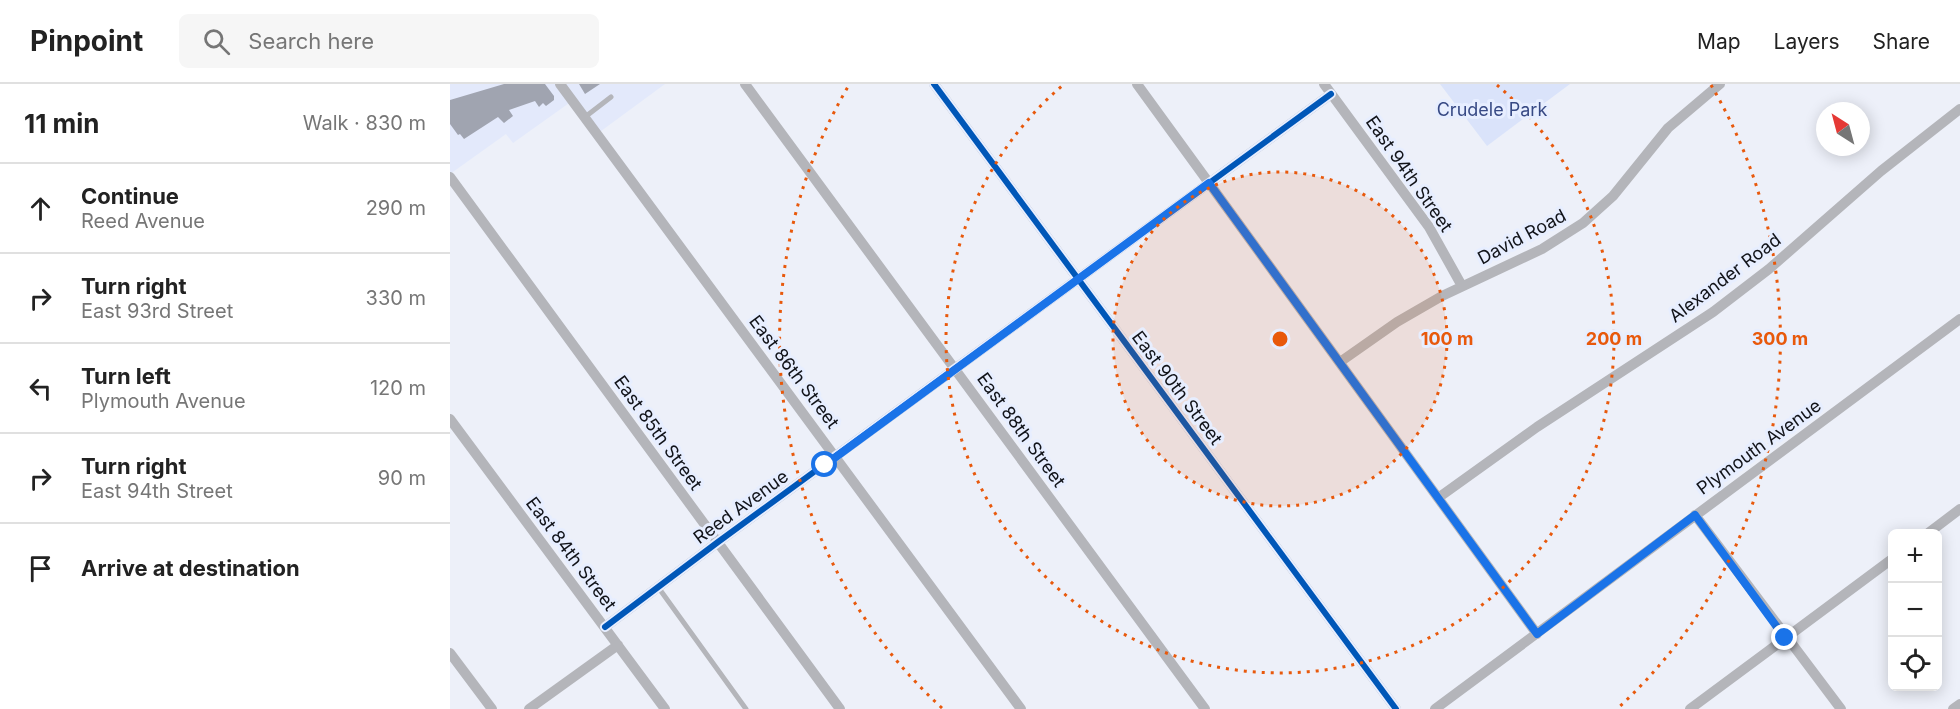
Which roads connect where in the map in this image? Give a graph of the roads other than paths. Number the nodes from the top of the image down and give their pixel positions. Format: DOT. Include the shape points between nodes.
graph roads {
  1 [pos="560,84"];
  2 [pos="745,84"];
  3 [pos="934,84"];
  4 [pos="1137,84"];
  5 [pos="1324,84"];
  6 [pos="1720,84"];
  7 [pos="1331,94"];
  8 [pos="611,97"];
  9 [pos="1960,109"];
  10 [pos="585,117"];
  11 [pos="450,177"];
  12 [pos="1209,183"];
  13 [pos="1078,280"];
  14 [pos="1462,286"];
  15 [pos="1960,319"];
  16 [pos="1340,362"];
  17 [pos="956,369"];
  18 [pos="450,419"];
  19 [pos="836,457"];
  20 [pos="1438,498"];
  21 [pos="1960,509"];
  22 [pos="1695,515"];
  23 [pos="1934,529"];
  24 [pos="718,542"];
  25 [pos="1888,563"];
  26 [pos="658,587"];
  27 [pos="605,627"];
  28 [pos="1537,634"];
  29 [pos="1785,638"];
  30 [pos="618,645"];
  31 [pos="450,652"];
  32 [pos="1960,704"];
  33 [pos="492,709"];
  34 [pos="529,709"];
  35 [pos="665,709"];
  36 [pos="746,709"];
  37 [pos="840,709"];
  38 [pos="1021,709"];
  39 [pos="1204,709"];
  40 [pos="1396,709"];
  41 [pos="1435,709"];
  42 [pos="1690,709"];
  43 [pos="1840,709"];
  44 [pos="1953,709"];
  1 -- 10 [label="street, East 86th Street"];
  2 -- 17 [label="street, East 88th Street"];
  3 -- 13 [label="street, East 90th Street"];
  4 -- 12 [label="street"];
  5 -- 7 [label="street, East 94th Street"];
  6 -- 14 [label="street, David Road" via="1668,129 1613,196 1583,223 1542,249"];
  7 -- 12 [label="street, Reed Avenue"];
  7 -- 14 [label="street, East 94th Street" via="1429,227"];
  8 -- 10 [label="lane"];
  9 -- 20 [label="street, Alexander Road" via="1713,312 1527,433"];
  10 -- 19 [label="street, East 86th Street"];
  11 -- 24 [label="street, East 85th Street"];
  12 -- 13 [label="street, Reed Avenue"];
  12 -- 16 [label="street"];
  13 -- 17 [label="street, Reed Avenue"];
  13 -- 40 [label="street, East 90th Street"];
  14 -- 16 [label="street, David Road" via="1397,322"];
  15 -- 22 [label="street, Plymouth Avenue"];
  16 -- 20 [label="street"];
  17 -- 19 [label="street, Reed Avenue"];
  17 -- 39 [label="street, East 88th Street"];
  18 -- 27 [label="street, East 84th Street"];
  19 -- 24 [label="street, Reed Avenue"];
  19 -- 38 [label="street, East 86th Street"];
  20 -- 28 [label="street"];
  21 -- 23 [label="street"];
  22 -- 28 [label="street, Plymouth Avenue"];
  22 -- 29 [label="street"];
  24 -- 26 [label="street, Reed Avenue"];
  24 -- 37 [label="street, East 85th Street"];
  25 -- 29 [label="street"];
  26 -- 27 [label="street, Reed Avenue"];
  26 -- 36 [label="lane"];
  27 -- 30 [label="street, East 84th Street"];
  28 -- 41 [label="street, Plymouth Avenue"];
  29 -- 42 [label="street"];
  29 -- 43 [label="street"];
  30 -- 34 [label="street"];
  30 -- 35 [label="street, East 84th Street"];
  31 -- 33 [label="street"];
  32 -- 44 [label="street"];
}
